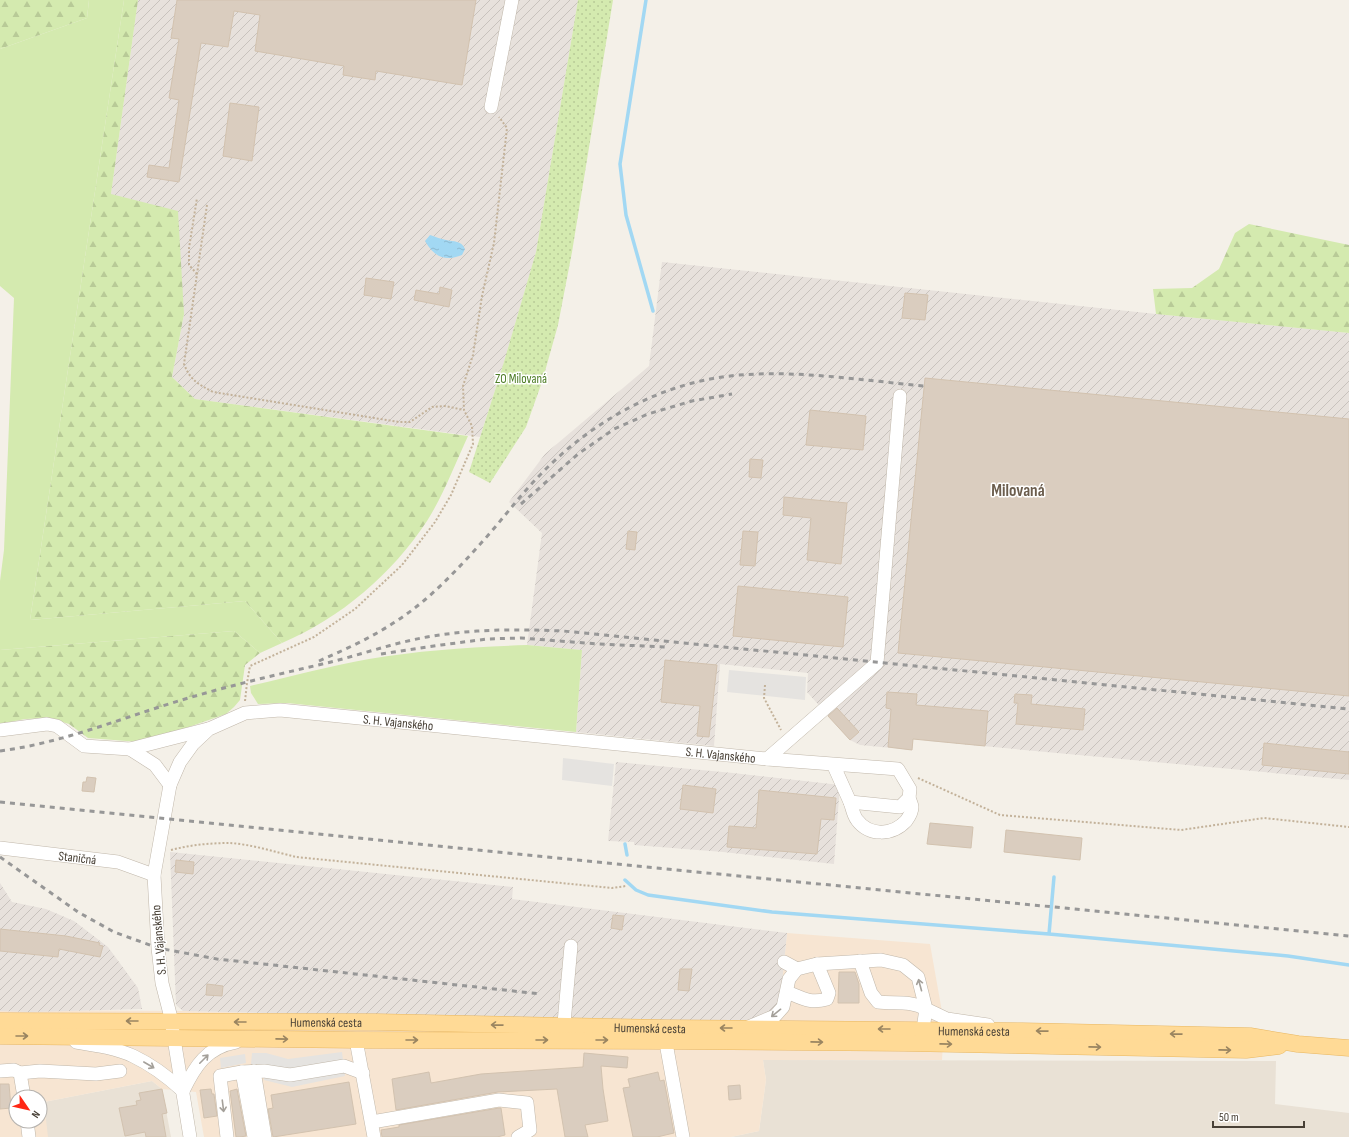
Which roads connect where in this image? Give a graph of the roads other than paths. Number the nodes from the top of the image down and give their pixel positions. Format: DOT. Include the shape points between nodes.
graph roads {
  1 [pos="512,0"];
  2 [pos="491,107"];
  3 [pos="900,396"];
  4 [pos="209,729"];
  5 [pos="0,730"];
  6 [pos="130,749"];
  7 [pos="767,759"];
  8 [pos="833,764"];
  9 [pos="170,786"];
  10 [pos="909,798"];
  11 [pos="850,802"];
  12 [pos="0,848"];
  13 [pos="154,875"];
  14 [pos="571,946"];
  15 [pos="860,961"];
  16 [pos="784,962"];
  17 [pos="818,964"];
  18 [pos="797,969"];
  19 [pos="787,992"];
  20 [pos="926,1009"];
  21 [pos="171,1021"];
  22 [pos="0,1022"];
  23 [pos="745,1028"];
  24 [pos="923,1029"];
  25 [pos="1022,1031"];
  26 [pos="563,1033"];
  27 [pos="665,1034"];
  28 [pos="0,1036"];
  29 [pos="45,1036"];
  30 [pos="173,1037"];
  31 [pos="262,1038"];
  32 [pos="356,1040"];
  33 [pos="905,1043"];
  34 [pos="1298,1044"];
  35 [pos="1349,1048"];
  36 [pos="0,1071"];
  37 [pos="120,1071"];
  38 [pos="248,1072"];
  39 [pos="20,1073"];
  40 [pos="363,1074"];
  41 [pos="23,1089"];
  42 [pos="183,1091"];
  43 [pos="372,1122"];
  44 [pos="190,1137"];
  45 [pos="227,1137"];
  46 [pos="254,1137"];
  47 [pos="265,1137"];
  48 [pos="374,1137"];
  49 [pos="518,1137"];
  50 [pos="683,1137"];
  1 -- 2 [label="street"];
  3 -- 7 [label="street" via="877,662"];
  4 -- 6 [label="street"];
  4 -- 7 [label="street, S. H. Vajanského" via="245,713 280,710"];
  4 -- 9 [label="street, S. H. Vajanského" via="193,744 180,762"];
  5 -- 6 [label="street" via="47,724 57,726 84,746"];
  6 -- 9 [label="street" via="155,765"];
  7 -- 8 [label="street, S. H. Vajanského"];
  8 -- 10 [label="street, S. H. Vajanského" via="898,769 910,789"];
  8 -- 11 [label="street"];
  9 -- 13 [label="street, S. H. Vajanského"];
  10 -- 11 [label="street" via="900,807"];
  10 -- 11 [label="street" via="912,807 910,816 901,826 890,832 866,829 856,818"];
  12 -- 13 [label="street, Staničná" via="118,862"];
  13 -- 21 [label="street, S. H. Vajanského" via="162,983"];
  14 -- 26 [label="street"];
  15 -- 17 [label="street"];
  15 -- 20 [label="street" via="871,993 878,1002 905,1002"];
  20 -- 15 [label="street, one-way" via="918,977 903,966 881,960"];
  16 -- 18 [label="street"];
  17 -- 18 [label="street"];
  17 -- 19 [label="street" via="829,992 826,999 817,1002"];
  18 -- 19 [label="street" via="789,979"];
  19 -- 23 [label="street, one-way" via="783,1008 775,1016"];
  20 -- 24 [label="street"];
  20 -- 25 [label="street" via="947,1019"];
  21 -- 22 [label="main road, Humenská cesta, one-way"];
  26 -- 21 [label="main road, Humenská cesta, one-way" via="377,1022"];
  21 -- 30 [label="street, S. H. Vajanského"];
  24 -- 23 [label="main road, Humenská cesta, one-way"];
  23 -- 27 [label="main road, Humenská cesta, one-way"];
  24 -- 25 [label="main road, Humenská cesta"];
  24 -- 33 [label="street"];
  34 -- 25 [label="main road, Humenská cesta, one-way" via="1250,1036"];
  26 -- 27 [label="main road, Humenská cesta"];
  32 -- 26 [label="main road, Humenská cesta, one-way"];
  27 -- 33 [label="main road, Humenská cesta, one-way"];
  27 -- 50 [label="street"];
  28 -- 29 [label="main road, Humenská cesta, one-way"];
  29 -- 30 [label="main road, Humenská cesta"];
  29 -- 42 [label="street, one-way" via="110,1048 132,1056 168,1078"];
  30 -- 31 [label="main road, Humenská cesta"];
  30 -- 42 [label="street"];
  31 -- 32 [label="main road, Humenská cesta, one-way"];
  42 -- 31 [label="street, one-way" via="203,1058 219,1047"];
  32 -- 40 [label="street"];
  33 -- 34 [label="main road, Humenská cesta, one-way" via="1246,1050"];
  34 -- 35 [label="main road, Humenská cesta"];
  36 -- 39 [label="street" via="14,1070"];
  37 -- 39 [label="street" via="96,1074 40,1071"];
  38 -- 40 [label="street" via="264,1071 290,1075 344,1066"];
  38 -- 45 [label="street, one-way" via="220,1076"];
  38 -- 46 [label="street"];
  38 -- 47 [label="street"];
  39 -- 41 [label="street"];
  40 -- 43 [label="street"];
  42 -- 44 [label="street"];
  43 -- 48 [label="street"];
  43 -- 49 [label="street" via="499,1100 527,1103 530,1130"];
}
